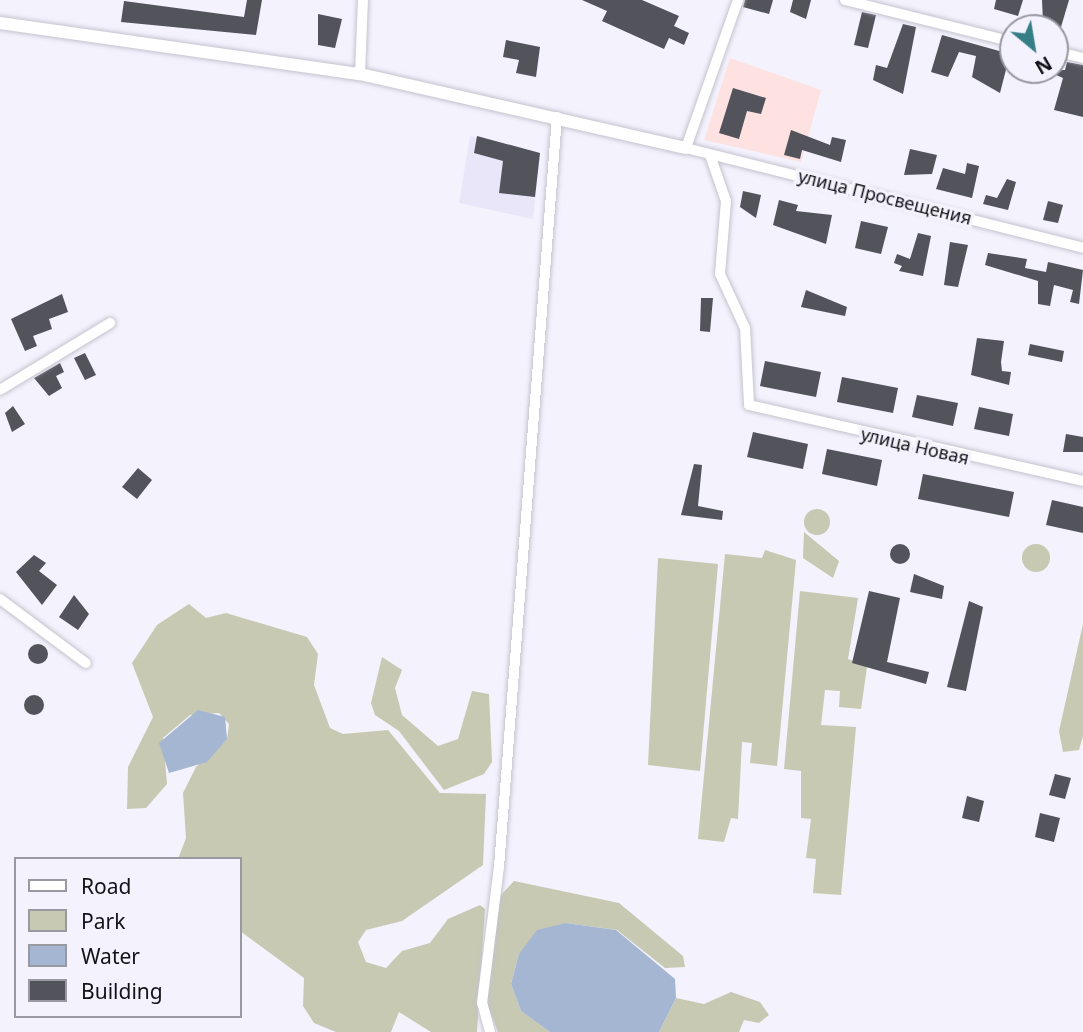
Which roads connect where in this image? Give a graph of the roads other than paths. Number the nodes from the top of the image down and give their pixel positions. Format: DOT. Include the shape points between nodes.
graph roads {
  1 [pos="363,0"];
  2 [pos="738,0"];
  3 [pos="845,0"];
  4 [pos="0,23"];
  5 [pos="999,38"];
  6 [pos="360,74"];
  7 [pos="557,117"];
  8 [pos="686,148"];
  9 [pos="710,155"];
  10 [pos="1083,248"];
  11 [pos="110,323"];
  12 [pos="0,390"];
  13 [pos="1083,481"];
  14 [pos="0,599"];
  15 [pos="86,663"];
  16 [pos="490,1032"];
  1 -- 6 [label="street"];
  2 -- 8 [label="street"];
  3 -- 5 [label="street"];
  4 -- 6 [label="street"];
  6 -- 7 [label="street"];
  7 -- 8 [label="street"];
  7 -- 16 [label="street" via="499,867 482,1003"];
  8 -- 9 [label="street, улица Просвещения"];
  9 -- 10 [label="street, улица Просвещения"];
  9 -- 13 [label="street, улица Новая" via="726,201 720,274 745,328 749,405"];
  11 -- 12 [label="street"];
  14 -- 15 [label="street"];
}
